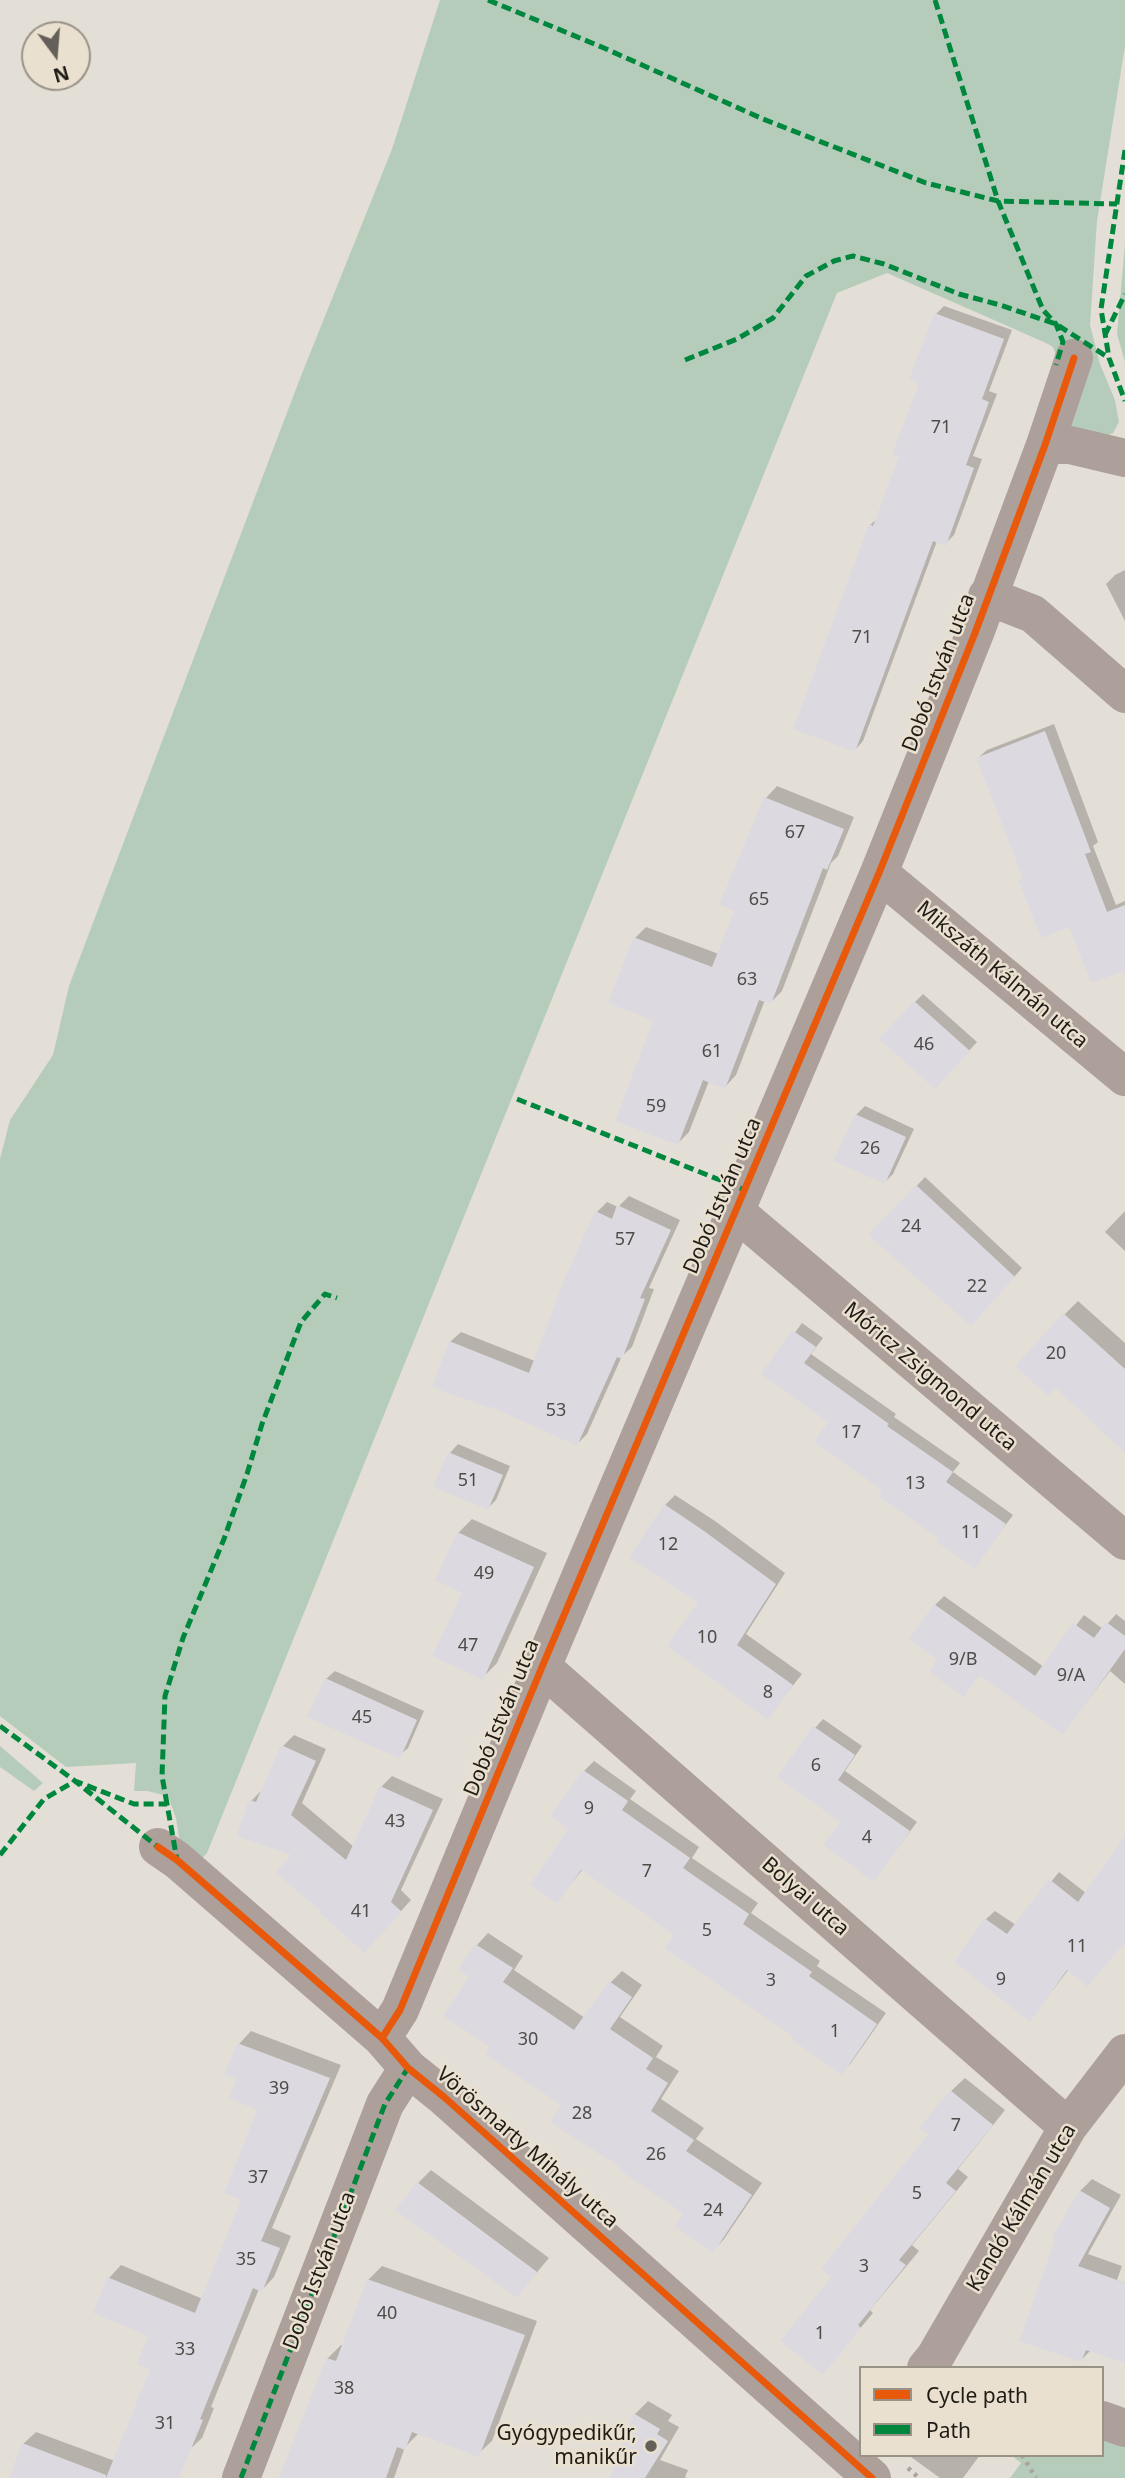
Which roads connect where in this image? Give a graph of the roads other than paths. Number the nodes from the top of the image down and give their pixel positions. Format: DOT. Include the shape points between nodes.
graph roads {
  1 [pos="1074,358"];
  2 [pos="1045,445"];
  3 [pos="1125,458"];
  4 [pos="987,596"];
  5 [pos="1125,694"];
  6 [pos="879,873"];
  7 [pos="1125,1077"];
  8 [pos="736,1212"];
  9 [pos="1125,1541"];
  10 [pos="542,1667"];
  11 [pos="158,1847"];
  12 [pos="382,2038"];
  13 [pos="1125,2053"];
  14 [pos="408,2068"];
  15 [pos="1068,2127"];
  16 [pos="941,2364"];
  17 [pos="1104,2421"];
  18 [pos="1125,2428"];
  19 [pos="857,2466"];
  20 [pos="241,2478"];
  1 -- 2 [label="street, Dobó István utca"];
  2 -- 3 [label="street" via="1070,445"];
  2 -- 4 [label="street, Dobó István utca"];
  4 -- 5 [label="street" via="1033,614"];
  4 -- 6 [label="street, Dobó István utca"];
  6 -- 7 [label="street, Mikszáth Kálmán utca"];
  6 -- 8 [label="street, Dobó István utca"];
  8 -- 9 [label="street, Móricz Zsigmond utca"];
  8 -- 10 [label="street, Dobó István utca"];
  10 -- 12 [label="street, Dobó István utca" via="400,2010"];
  10 -- 15 [label="street, Bolyai utca"];
  11 -- 12 [label="street, Vörösmarty Mihály utca"];
  12 -- 14 [label="street, Vörösmarty Mihály utca"];
  13 -- 15 [label="street, Kandó Kálmán utca"];
  14 -- 19 [label="street, Vörösmarty Mihály utca"];
  14 -- 20 [label="street, Dobó István utca" via="385,2104"];
  15 -- 16 [label="street, Kandó Kálmán utca"];
  17 -- 18 [label="street"];
}
